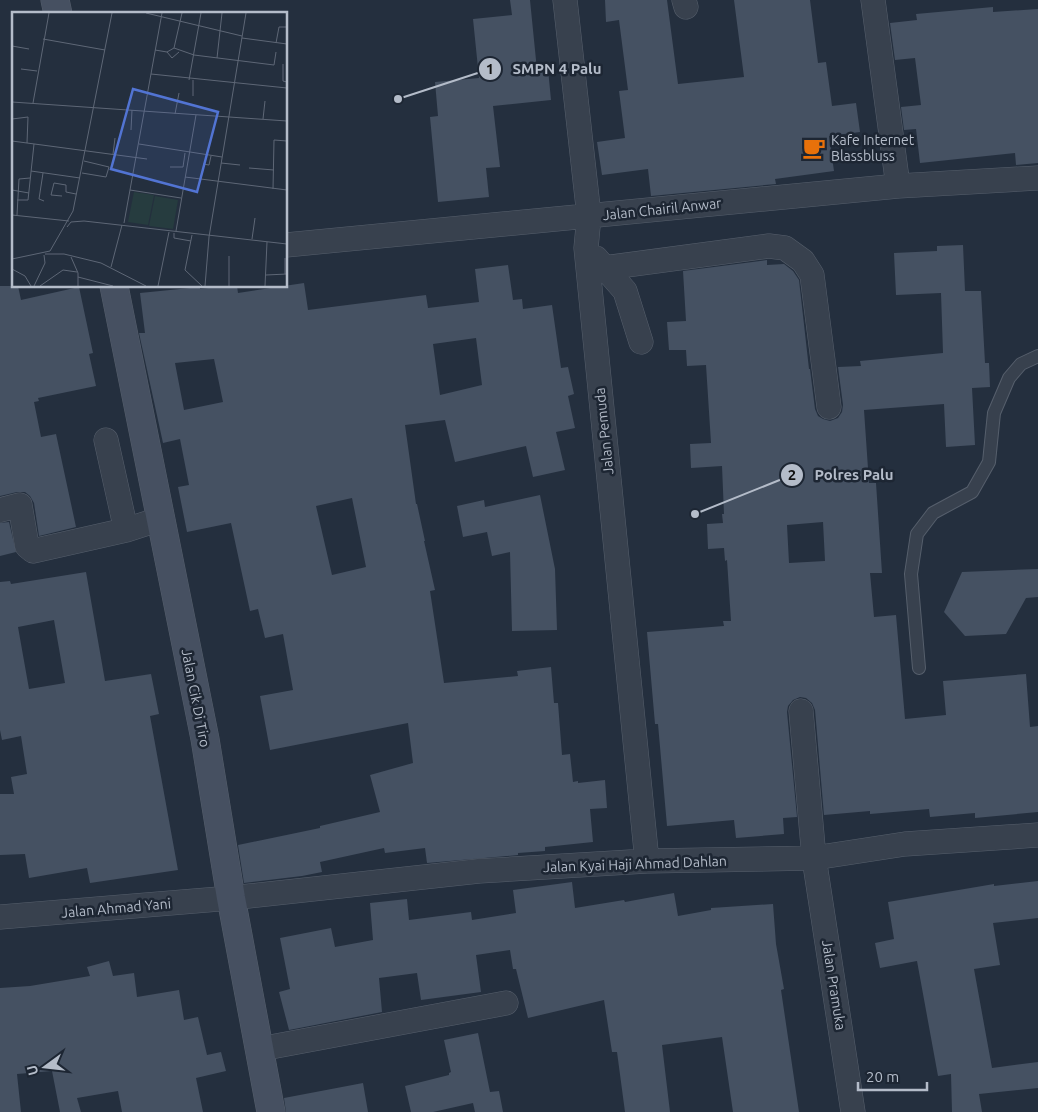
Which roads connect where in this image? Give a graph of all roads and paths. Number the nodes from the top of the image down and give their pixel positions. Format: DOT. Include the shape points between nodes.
graph roads {
  1 [pos="565,0"];
  2 [pos="873,0"];
  3 [pos="1038,178"];
  4 [pos="898,186"];
  5 [pos="589,216"];
  6 [pos="288,244"];
  7 [pos="586,248"];
  8 [pos="604,268"];
  9 [pos="114,288"];
  10 [pos="642,342"];
  11 [pos="1038,356"];
  12 [pos="829,407"];
  13 [pos="106,440"];
  14 [pos="0,510"];
  15 [pos="160,519"];
  16 [pos="126,530"];
  17 [pos="919,668"];
  18 [pos="801,711"];
  19 [pos="1038,834"];
  20 [pos="814,858"];
  21 [pos="647,861"];
  22 [pos="231,898"];
  23 [pos="0,917"];
  24 [pos="506,1002"];
  25 [pos="260,1048"];
  26 [pos="271,1112"];
  27 [pos="853,1112"];
  1 -- 5 [label="street, Jalan Pemuda"];
  2 -- 4 [label="street"];
  3 -- 4 [label="street, Jalan Chairil Anwar"];
  4 -- 5 [label="street, Jalan Chairil Anwar"];
  5 -- 6 [label="street, Jalan Chairil Anwar"];
  5 -- 7 [label="street, Jalan Pemuda"];
  7 -- 8 [label="street"];
  7 -- 21 [label="street, Jalan Pemuda"];
  8 -- 10 [label="street" via="625,291"];
  8 -- 12 [label="street" via="769,246 785,248 803,261 812,275"];
  9 -- 15 [label="street, Jalan Cik Di Tiro"];
  11 -- 17 [label="lane" via="1021,364 1010,378 994,413 989,462 972,492 934,513 917,534 911,574"];
  13 -- 16 [label="street"];
  14 -- 16 [label="street" via="20,505 27,546 33,551"];
  15 -- 16 [label="street"];
  15 -- 22 [label="street, Jalan Cik Di Tiro" via="205,739"];
  18 -- 20 [label="street, Jalan Pramuka"];
  19 -- 20 [label="street, Jalan Kyai Haji Ahmad Dahlan" via="905,844"];
  20 -- 21 [label="street, Jalan Kyai Haji Ahmad Dahlan"];
  20 -- 27 [label="street, Jalan Pramuka"];
  21 -- 22 [label="street, Jalan Kyai Haji Ahmad Dahlan" via="479,871"];
  22 -- 23 [label="street, Jalan Ahmad Yani"];
  22 -- 25 [label="street, Jalan Cik Di Tiro"];
  24 -- 25 [label="street"];
  25 -- 26 [label="street, Jalan Cik Di Tiro"];
}
